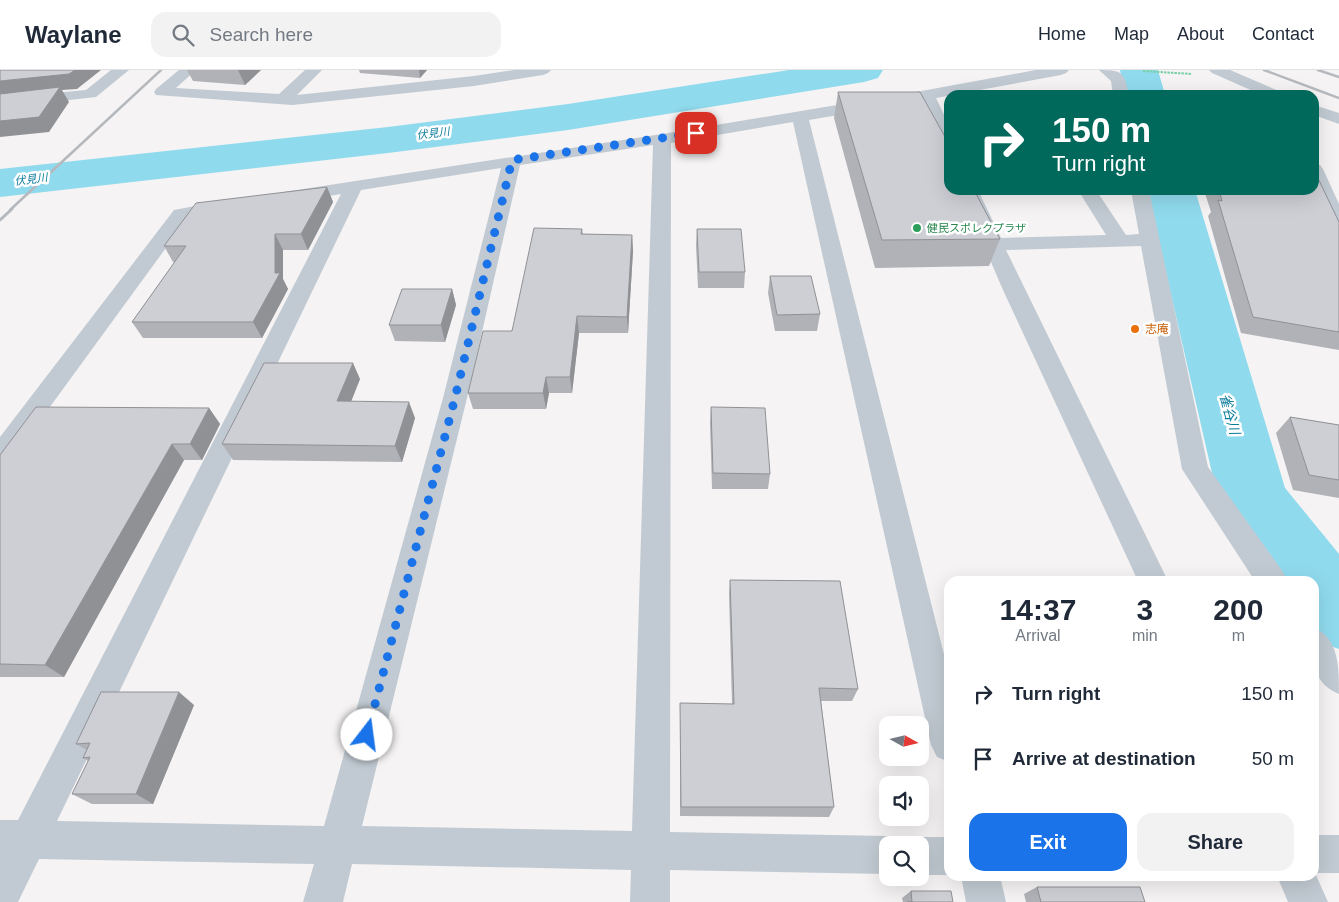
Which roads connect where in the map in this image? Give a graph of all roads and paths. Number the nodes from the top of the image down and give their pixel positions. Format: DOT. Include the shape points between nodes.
graph roads {
  1 [pos="121,70"];
  2 [pos="188,70"];
  3 [pos="314,70"];
  4 [pos="543,70"];
  5 [pos="1061,70"];
  6 [pos="1107,70"];
  7 [pos="1137,70"];
  8 [pos="1217,70"];
  9 [pos="1194,74"];
  10 [pos="1023,87"];
  11 [pos="987,90"];
  12 [pos="1120,90"];
  13 [pos="1263,90"];
  14 [pos="944,94"];
  15 [pos="927,95"];
  16 [pos="282,100"];
  17 [pos="0,103"];
  18 [pos="1319,112"];
  19 [pos="800,116"];
  20 [pos="1339,119"];
  21 [pos="944,133"];
  22 [pos="662,139"];
  23 [pos="512,160"];
  24 [pos="1319,180"];
  25 [pos="354,186"];
  26 [pos="971,195"];
  27 [pos="1090,195"];
  28 [pos="1141,195"];
  29 [pos="1339,226"];
  30 [pos="1119,240"];
  31 [pos="1150,240"];
  32 [pos="993,244"];
  33 [pos="0,456"];
  34 [pos="1151,576"];
  35 [pos="1268,576"];
  36 [pos="1319,649"];
  37 [pos="1339,678"];
  38 [pos="944,724"];
  39 [pos="14,839"];
  40 [pos="337,847"];
  41 [pos="650,852"];
  42 [pos="1319,854"];
  43 [pos="1339,854"];
  44 [pos="879,855"];
  45 [pos="929,856"];
  46 [pos="944,856"];
  47 [pos="981,881"];
  48 [pos="1298,881"];
  49 [pos="0,896"];
  50 [pos="323,902"];
  51 [pos="650,902"];
  52 [pos="986,902"];
  53 [pos="1308,902"];
  1 -- 17 [label="street" via="90,94"];
  2 -- 16 [label="street" via="162,92"];
  3 -- 16 [label="street"];
  4 -- 16 [label="street" via="474,81"];
  5 -- 10 [label="street"];
  6 -- 12 [label="street" via="1118,79"];
  7 -- 9 [label="path"];
  8 -- 13 [label="street"];
  10 -- 11 [label="street"];
  14 -- 15 [label="street"];
  15 -- 19 [label="street"];
  15 -- 21 [label="street"];
  18 -- 20 [label="street"];
  19 -- 22 [label="street"];
  19 -- 38 [label="street"];
  22 -- 23 [label="street"];
  22 -- 41 [label="street"];
  23 -- 25 [label="street"];
  23 -- 40 [label="street" via="455,398"];
  24 -- 29 [label="street"];
  25 -- 33 [label="street" via="181,214"];
  25 -- 39 [label="street"];
  26 -- 32 [label="street"];
  27 -- 30 [label="street"];
  28 -- 31 [label="street"];
  30 -- 31 [label="street"];
  30 -- 32 [label="street"];
  31 -- 35 [label="street" via="1194,470"];
  32 -- 34 [label="street"];
  36 -- 37 [label="street"];
  39 -- 40 [label="street"];
  39 -- 49 [label="street"];
  40 -- 41 [label="street"];
  40 -- 50 [label="street"];
  41 -- 44 [label="street"];
  41 -- 51 [label="street"];
  42 -- 43 [label="street"];
  45 -- 46 [label="street"];
  47 -- 52 [label="street"];
  48 -- 53 [label="street"];
}
